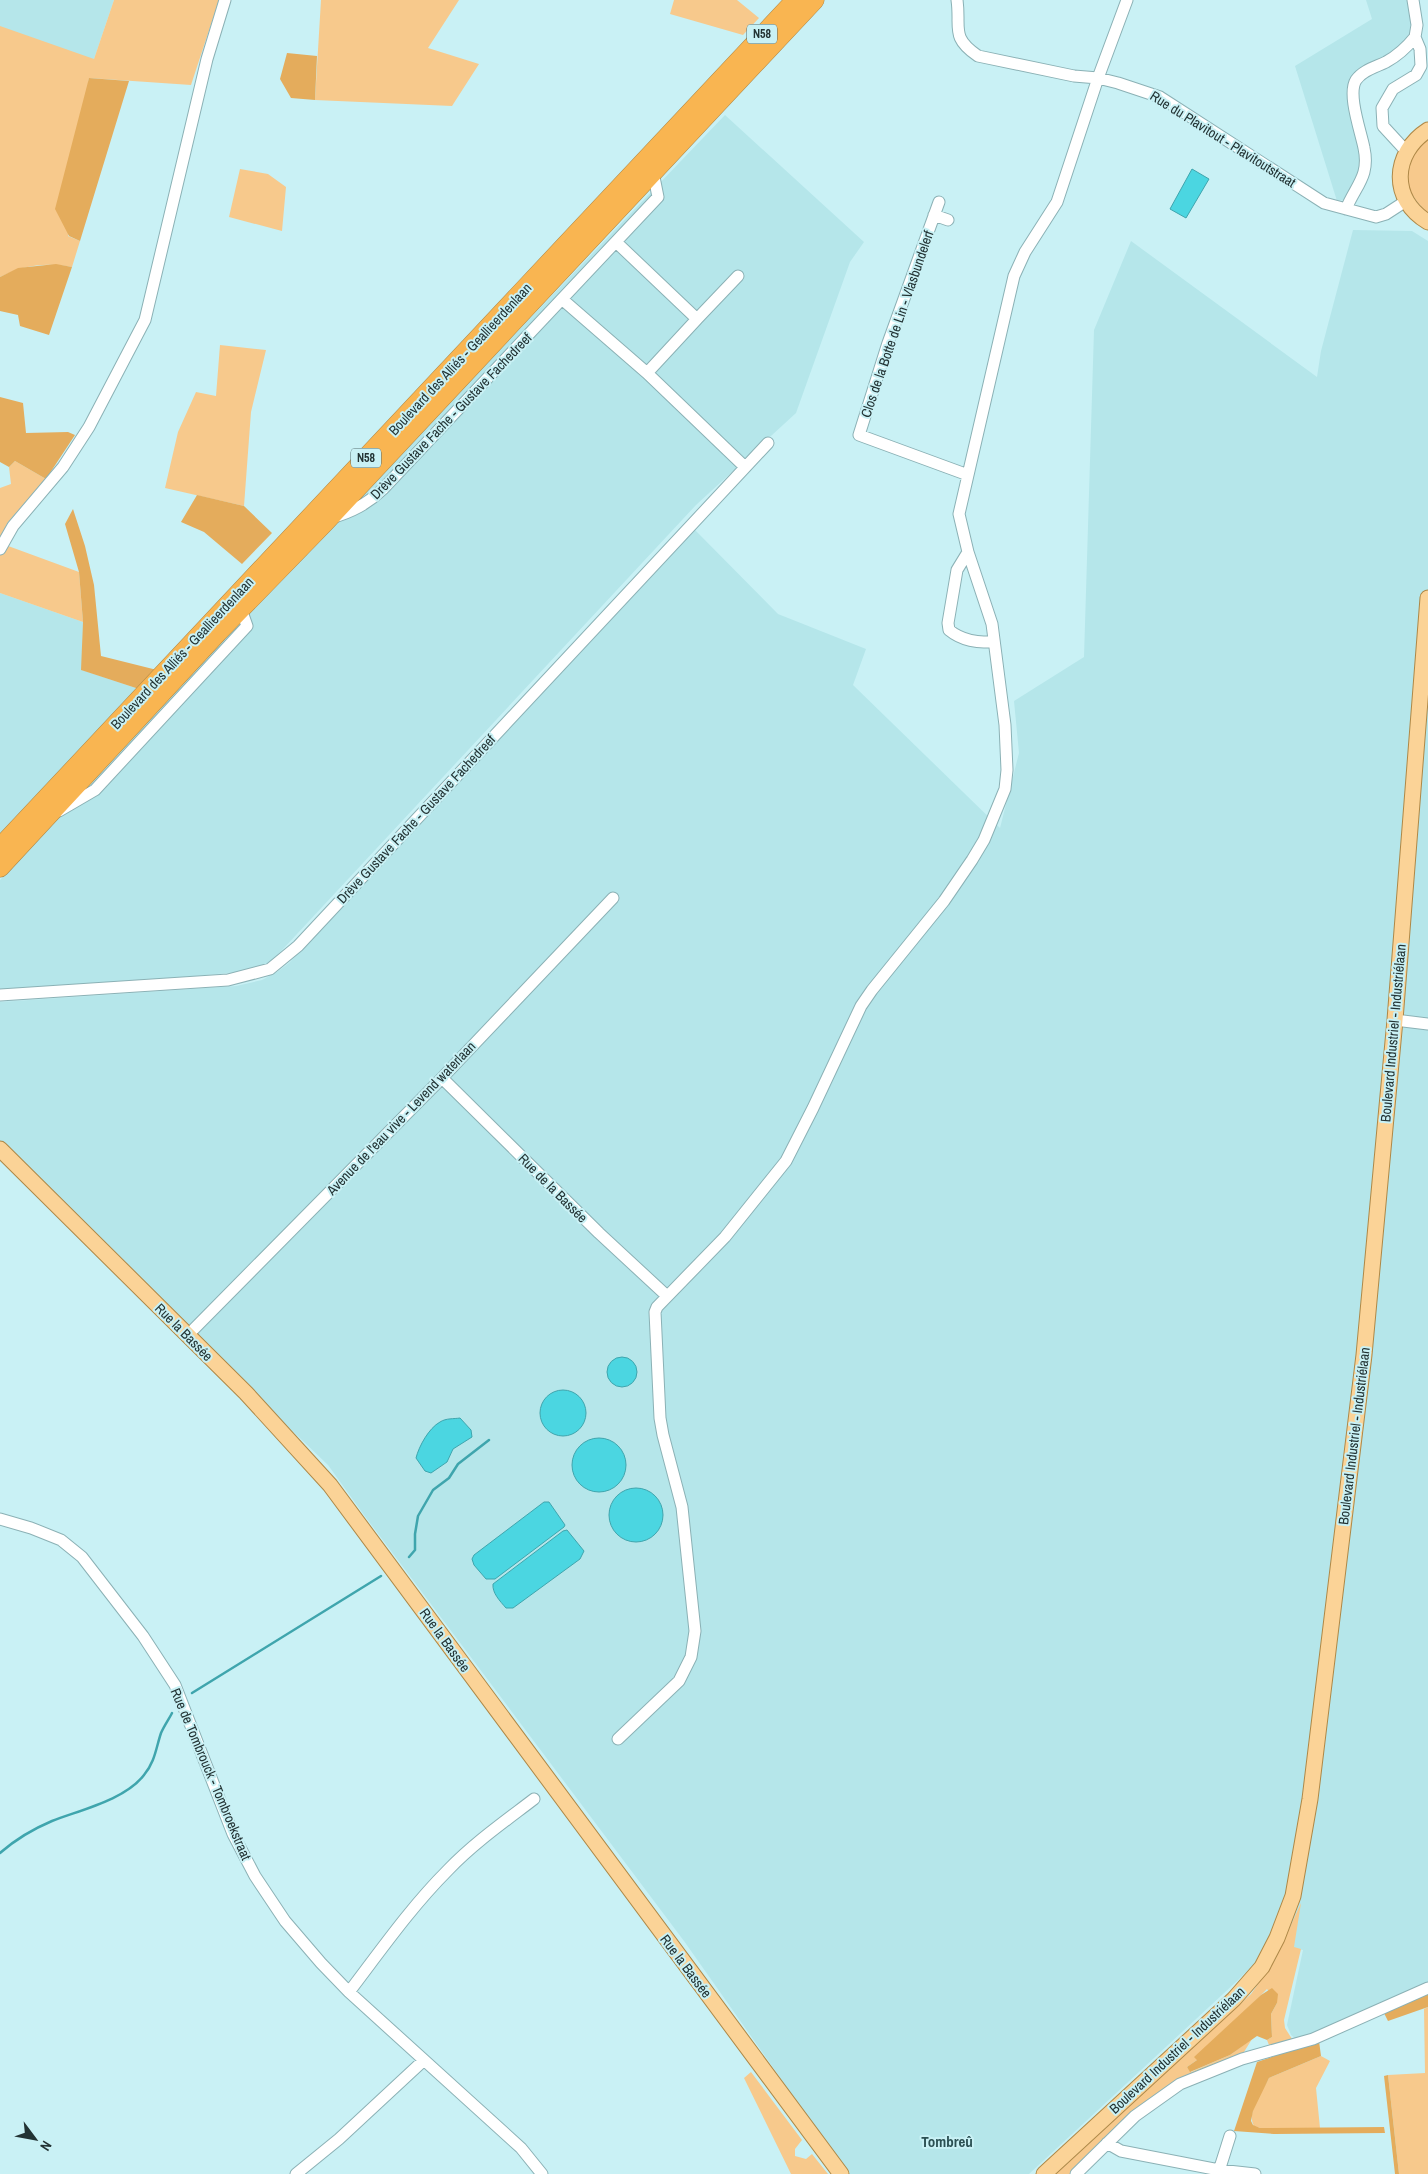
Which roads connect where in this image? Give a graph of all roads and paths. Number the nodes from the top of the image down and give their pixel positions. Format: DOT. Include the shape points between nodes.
graph roads {
  1 [pos="225,0"];
  2 [pos="795,0"];
  3 [pos="815,0"];
  4 [pos="957,0"];
  5 [pos="1128,0"];
  6 [pos="1413,0"];
  7 [pos="1415,37"];
  8 [pos="1098,78"];
  9 [pos="1428,130"];
  10 [pos="1406,151"];
  11 [pos="654,172"];
  12 [pos="1406,201"];
  13 [pos="939,202"];
  14 [pos="1346,210"];
  15 [pos="934,215"];
  16 [pos="948,220"];
  17 [pos="1428,222"];
  18 [pos="616,242"];
  19 [pos="738,276"];
  20 [pos="563,300"];
  21 [pos="697,319"];
  22 [pos="646,373"];
  23 [pos="768,443"];
  24 [pos="745,467"];
  25 [pos="968,475"];
  26 [pos="330,518"];
  27 [pos="13,526"];
  28 [pos="0,532"];
  29 [pos="0,549"];
  30 [pos="968,552"];
  31 [pos="1428,598"];
  32 [pos="994,641"];
  33 [pos="0,847"];
  34 [pos="0,868"];
  35 [pos="613,898"];
  36 [pos="0,995"];
  37 [pos="1395,1020"];
  38 [pos="1428,1024"];
  39 [pos="442,1078"];
  40 [pos="0,1149"];
  41 [pos="666,1296"];
  42 [pos="187,1336"];
  43 [pos="0,1519"];
  44 [pos="618,1740"];
  45 [pos="534,1800"];
  46 [pos="1428,1988"];
  47 [pos="350,1992"];
  48 [pos="424,2061"];
  49 [pos="1230,2136"];
  50 [pos="1107,2143"];
  51 [pos="1218,2172"];
  52 [pos="296,2174"];
  53 [pos="542,2174"];
  54 [pos="841,2174"];
  55 [pos="1044,2174"];
  56 [pos="1076,2174"];
  57 [pos="1255,2174"];
  1 -- 27 [label="street" via="207,59 145,320 63,467"];
  2 -- 33 [label="highway, Boulevard des Alliés - Geallieerdenlaan / N58"];
  3 -- 11 [label="highway, Boulevard des Alliés - Geallieerdenlaan / N58"];
  4 -- 8 [label="street, Rue du Plavitout - Plavitoutstraat" via="958,33 964,47 978,56"];
  5 -- 8 [label="street"];
  6 -- 7 [label="street" via="1418,25"];
  7 -- 10 [label="street" via="1421,66 1416,76 1393,89 1382,108 1383,126"];
  7 -- 14 [label="street" via="1398,54 1356,80 1354,102 1366,172"];
  8 -- 14 [label="street, Rue du Plavitout - Plavitoutstraat" via="1160,97 1324,203"];
  8 -- 25 [label="street" via="1057,202 1025,252 1014,276"];
  9 -- 10 [label="main road" via="1416,137"];
  10 -- 12 [label="main road" via="1400,183"];
  11 -- 18 [label="street, Drève Gustave Fache - Gustave Fachedreef" via="658,197"];
  11 -- 26 [label="highway, Boulevard des Alliés - Geallieerdenlaan / N58"];
  12 -- 14 [label="street, Rue du Plavitout - Plavitoutstraat" via="1376,217"];
  12 -- 17 [label="main road" via="1416,215"];
  13 -- 15 [label="street, Clos de la Botte de Lin - Vlasbundelerf"];
  15 -- 16 [label="street, Clos de la Botte de Lin - Vlasbundelerf"];
  15 -- 25 [label="street, Clos de la Botte de Lin - Vlasbundelerf" via="859,436"];
  18 -- 20 [label="street, Drève Gustave Fache - Gustave Fachedreef"];
  18 -- 21 [label="street"];
  19 -- 21 [label="street"];
  20 -- 22 [label="street"];
  20 -- 26 [label="street, Drève Gustave Fache - Gustave Fachedreef" via="383,490 369,503"];
  21 -- 22 [label="street"];
  22 -- 24 [label="street"];
  23 -- 24 [label="street, Drève Gustave Fache - Gustave Fachedreef"];
  24 -- 36 [label="street, Drève Gustave Fache - Gustave Fachedreef" via="298,946 270,969 228,980"];
  25 -- 30 [label="street" via="959,514"];
  26 -- 34 [label="highway, Boulevard des Alliés - Geallieerdenlaan / N58" via="240,609"];
  27 -- 28 [label="street"];
  27 -- 29 [label="street"];
  30 -- 32 [label="street" via="992,624"];
  30 -- 32 [label="street" via="958,570 949,630 974,641"];
  31 -- 37 [label="main road, Boulevard Industriel - Industriélaan"];
  32 -- 41 [label="street" via="1008,770 1005,789 984,840 944,902 861,1006 786,1160 725,1237"];
  35 -- 39 [label="street, Avenue de l'eau vive - Levend waterlaan"];
  37 -- 38 [label="street"];
  37 -- 55 [label="main road, Boulevard Industriel - Industriélaan" via="1364,1354 1310,1799 1293,1896 1262,1967 1234,1999"];
  39 -- 41 [label="street, Rue de la Bassée"];
  39 -- 42 [label="street, Avenue de l'eau vive - Levend waterlaan"];
  40 -- 42 [label="main road, Rue la Bassée"];
  41 -- 44 [label="street" via="655,1312 660,1418 683,1514 694,1644 680,1681"];
  42 -- 54 [label="main road, Rue la Bassée" via="246,1393 330,1485"];
  43 -- 47 [label="street, Rue de Tombrouck - Tombroekstraat" via="62,1540 82,1557 143,1636 175,1685 233,1834 255,1876 286,1921"];
  45 -- 47 [label="street" via="448,1870 419,1901"];
  46 -- 50 [label="street" via="1313,2039 1242,2059 1180,2084 1146,2107"];
  47 -- 48 [label="street, Rue de Tombrouck - Tombroekstraat"];
  48 -- 52 [label="street"];
  48 -- 53 [label="street, Rue de Tombrouck - Tombroekstraat" via="521,2148"];
  49 -- 51 [label="street"];
  50 -- 51 [label="street" via="1121,2151"];
  50 -- 56 [label="street"];
  51 -- 57 [label="street"];
}
